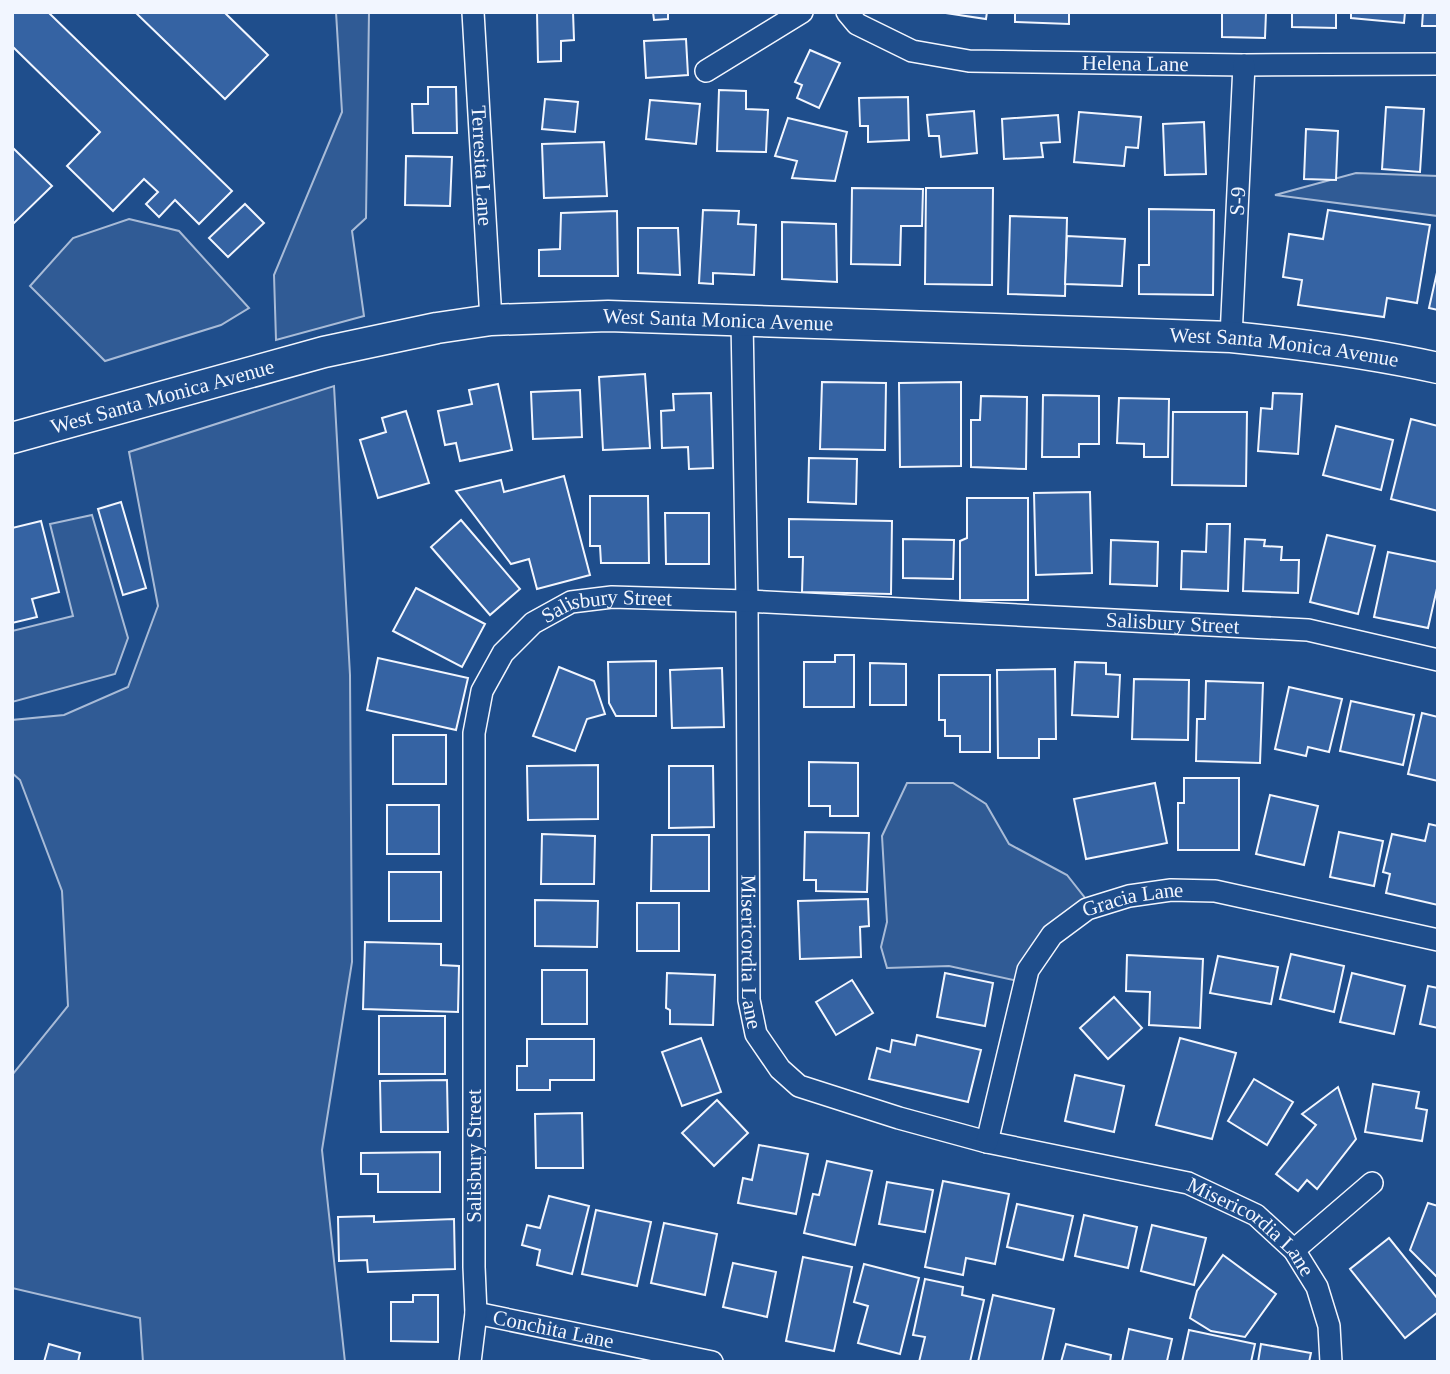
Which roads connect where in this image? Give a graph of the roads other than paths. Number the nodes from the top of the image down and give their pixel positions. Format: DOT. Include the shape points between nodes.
graph roads {
  1 [pos="473,12"];
  2 [pos="802,12"];
  3 [pos="847,12"];
  4 [pos="1438,64"];
  5 [pos="1244,65"];
  6 [pos="706,71"];
  7 [pos="491,320"];
  8 [pos="742,320"];
  9 [pos="1231,337"];
  10 [pos="1438,368"];
  11 [pos="12,438"];
  12 [pos="747,601"];
  13 [pos="1438,660"];
  14 [pos="1438,940"];
  15 [pos="987,1142"];
  16 [pos="1372,1183"];
  17 [pos="1294,1250"];
  18 [pos="476,1313"];
  19 [pos="470,1362"];
  20 [pos="712,1362"];
  21 [pos="1331,1362"];
  1 -- 7 [label="street, Terresita Lane"];
  2 -- 6 [label="street"];
  3 -- 5 [label="street, Helena Lane" via="857,24 912,51 969,61"];
  4 -- 5 [label="street, Helena Lane"];
  5 -- 9 [label="street, S-9"];
  7 -- 8 [label="main road, West Santa Monica Avenue" via="608,316"];
  7 -- 11 [label="main road, West Santa Monica Avenue" via="324,352"];
  8 -- 9 [label="main road, West Santa Monica Avenue"];
  8 -- 12 [label="street, Misericordia Lane"];
  9 -- 10 [label="main road, West Santa Monica Avenue"];
  12 -- 13 [label="street, Salisbury Street" via="1308,630"];
  12 -- 15 [label="street, Misericordia Lane" via="749,1000 756,1034 780,1069 799,1086"];
  12 -- 18 [label="street, Salisbury Street" via="612,597 571,603 533,623 503,653 482,691 474,733"];
  14 -- 15 [label="street, Gracia Lane" via="1215,891 1171,890 1087,909 1052,934 1028,970"];
  15 -- 17 [label="street, Misericordia Lane" via="1188,1183 1256,1215"];
  16 -- 17 [label="street"];
  17 -- 21 [label="street, Misericordia Lane" via="1317,1287 1329,1326"];
  18 -- 19 [label="street, Salisbury Street"];
  18 -- 20 [label="street, Conchita Lane"];
}
